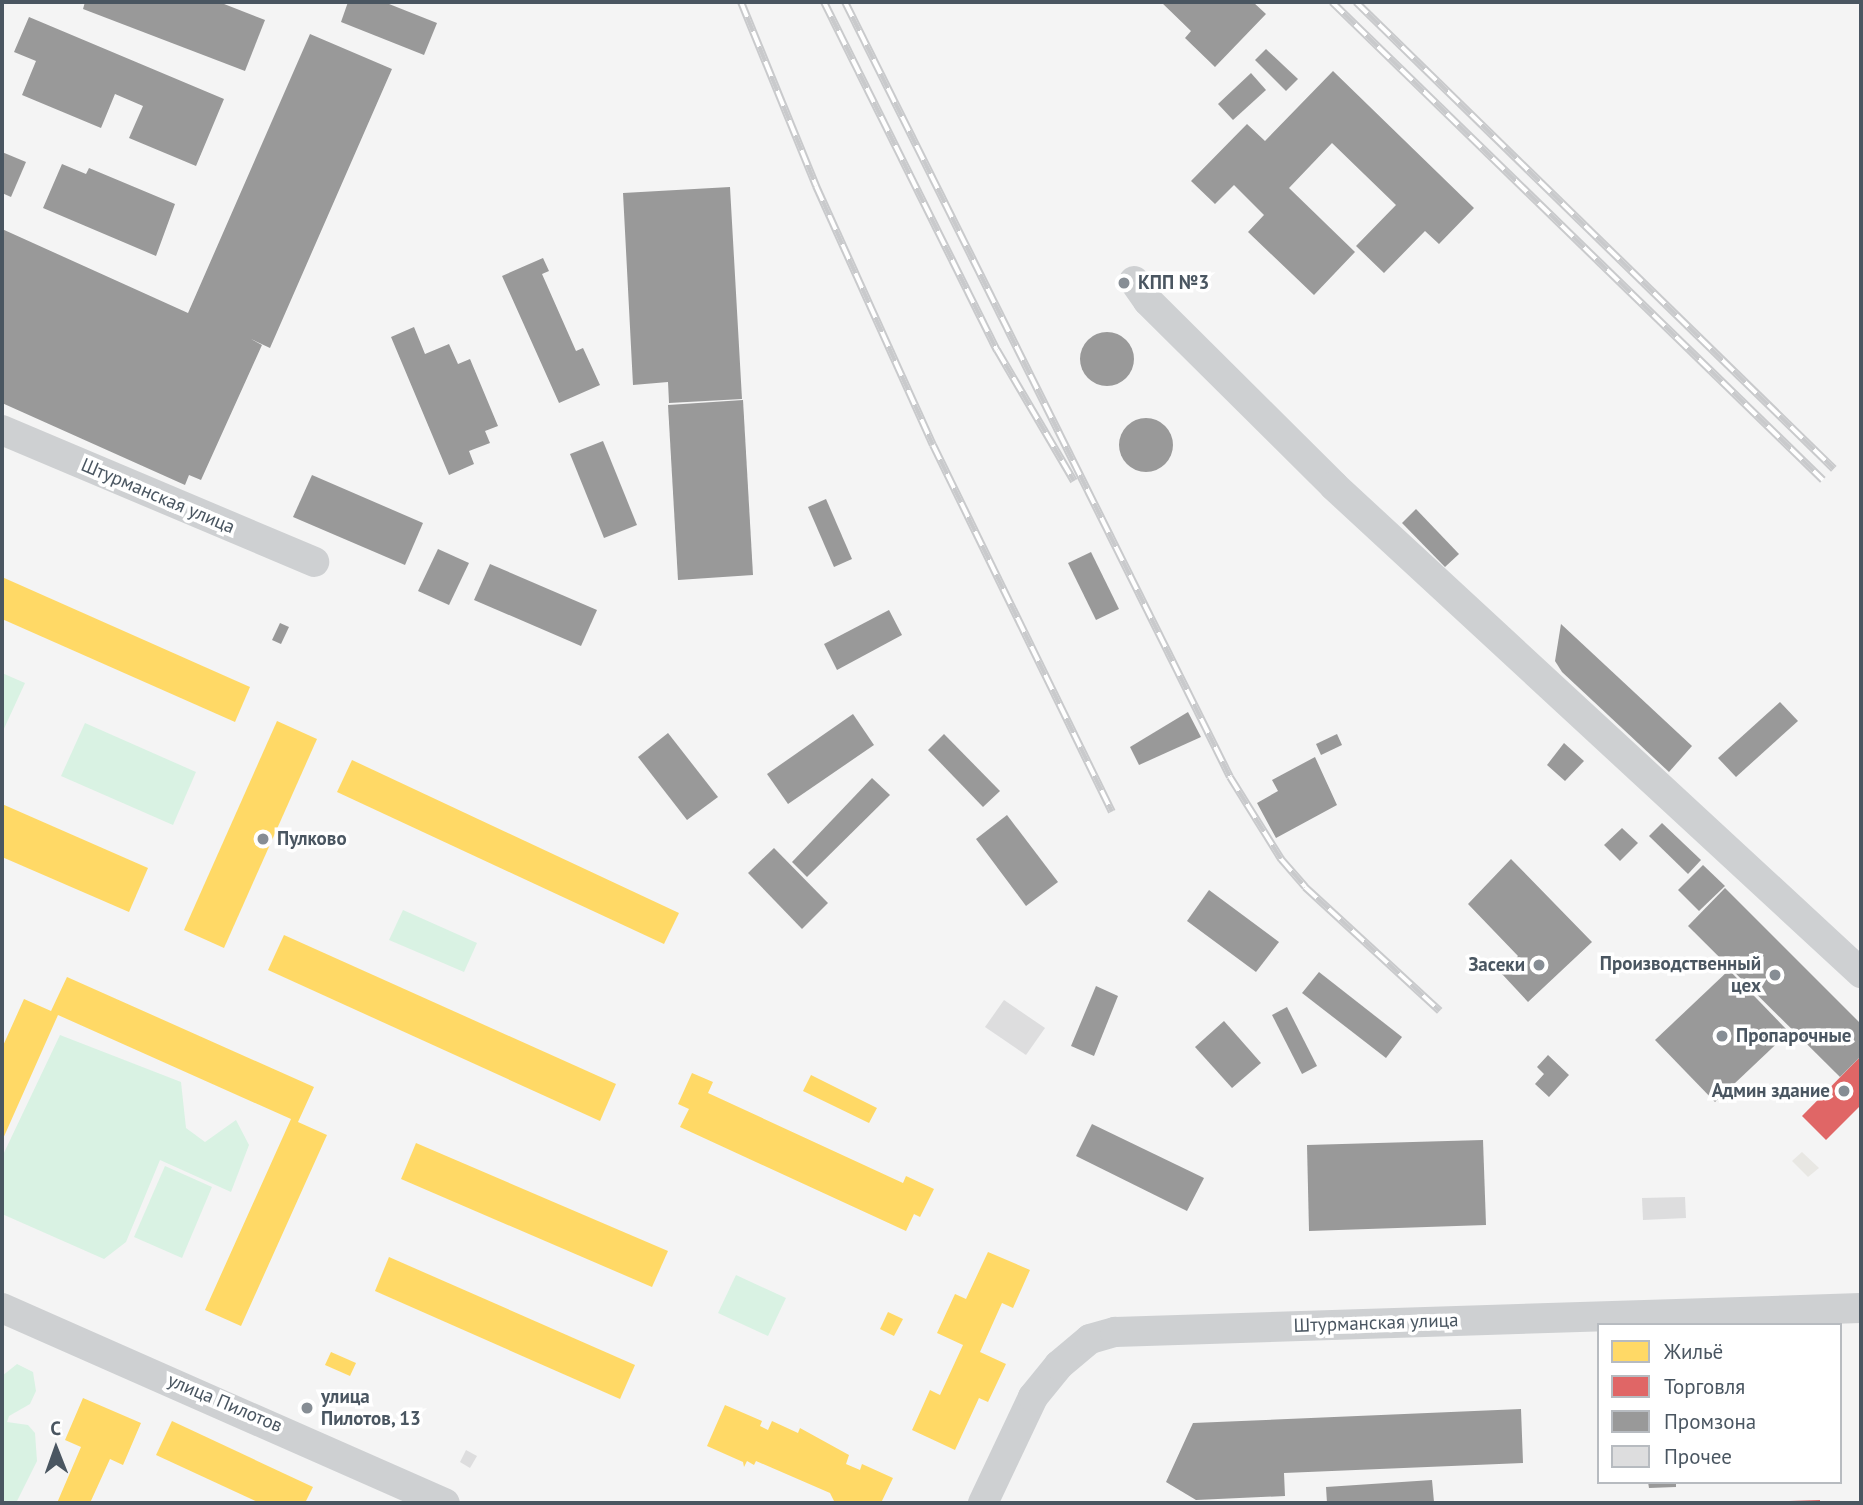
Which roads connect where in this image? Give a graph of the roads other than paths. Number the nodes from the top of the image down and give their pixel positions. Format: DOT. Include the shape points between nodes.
graph roads {
  1 [pos="1134,282"];
  2 [pos="2,430"];
  3 [pos="314,562"];
  4 [pos="1861,973"];
  5 [pos="2,1308"];
  6 [pos="1861,1308"];
  7 [pos="445,1503"];
  8 [pos="983,1503"];
  1 -- 4 [label="street" via="1148,302 1334,486"];
  2 -- 3 [label="street, Штурманская улица"];
  5 -- 7 [label="street, улица Пилотов"];
  6 -- 8 [label="street, Штурманская улица" via="1115,1332 1090,1339 1059,1365 1033,1397"];
}
